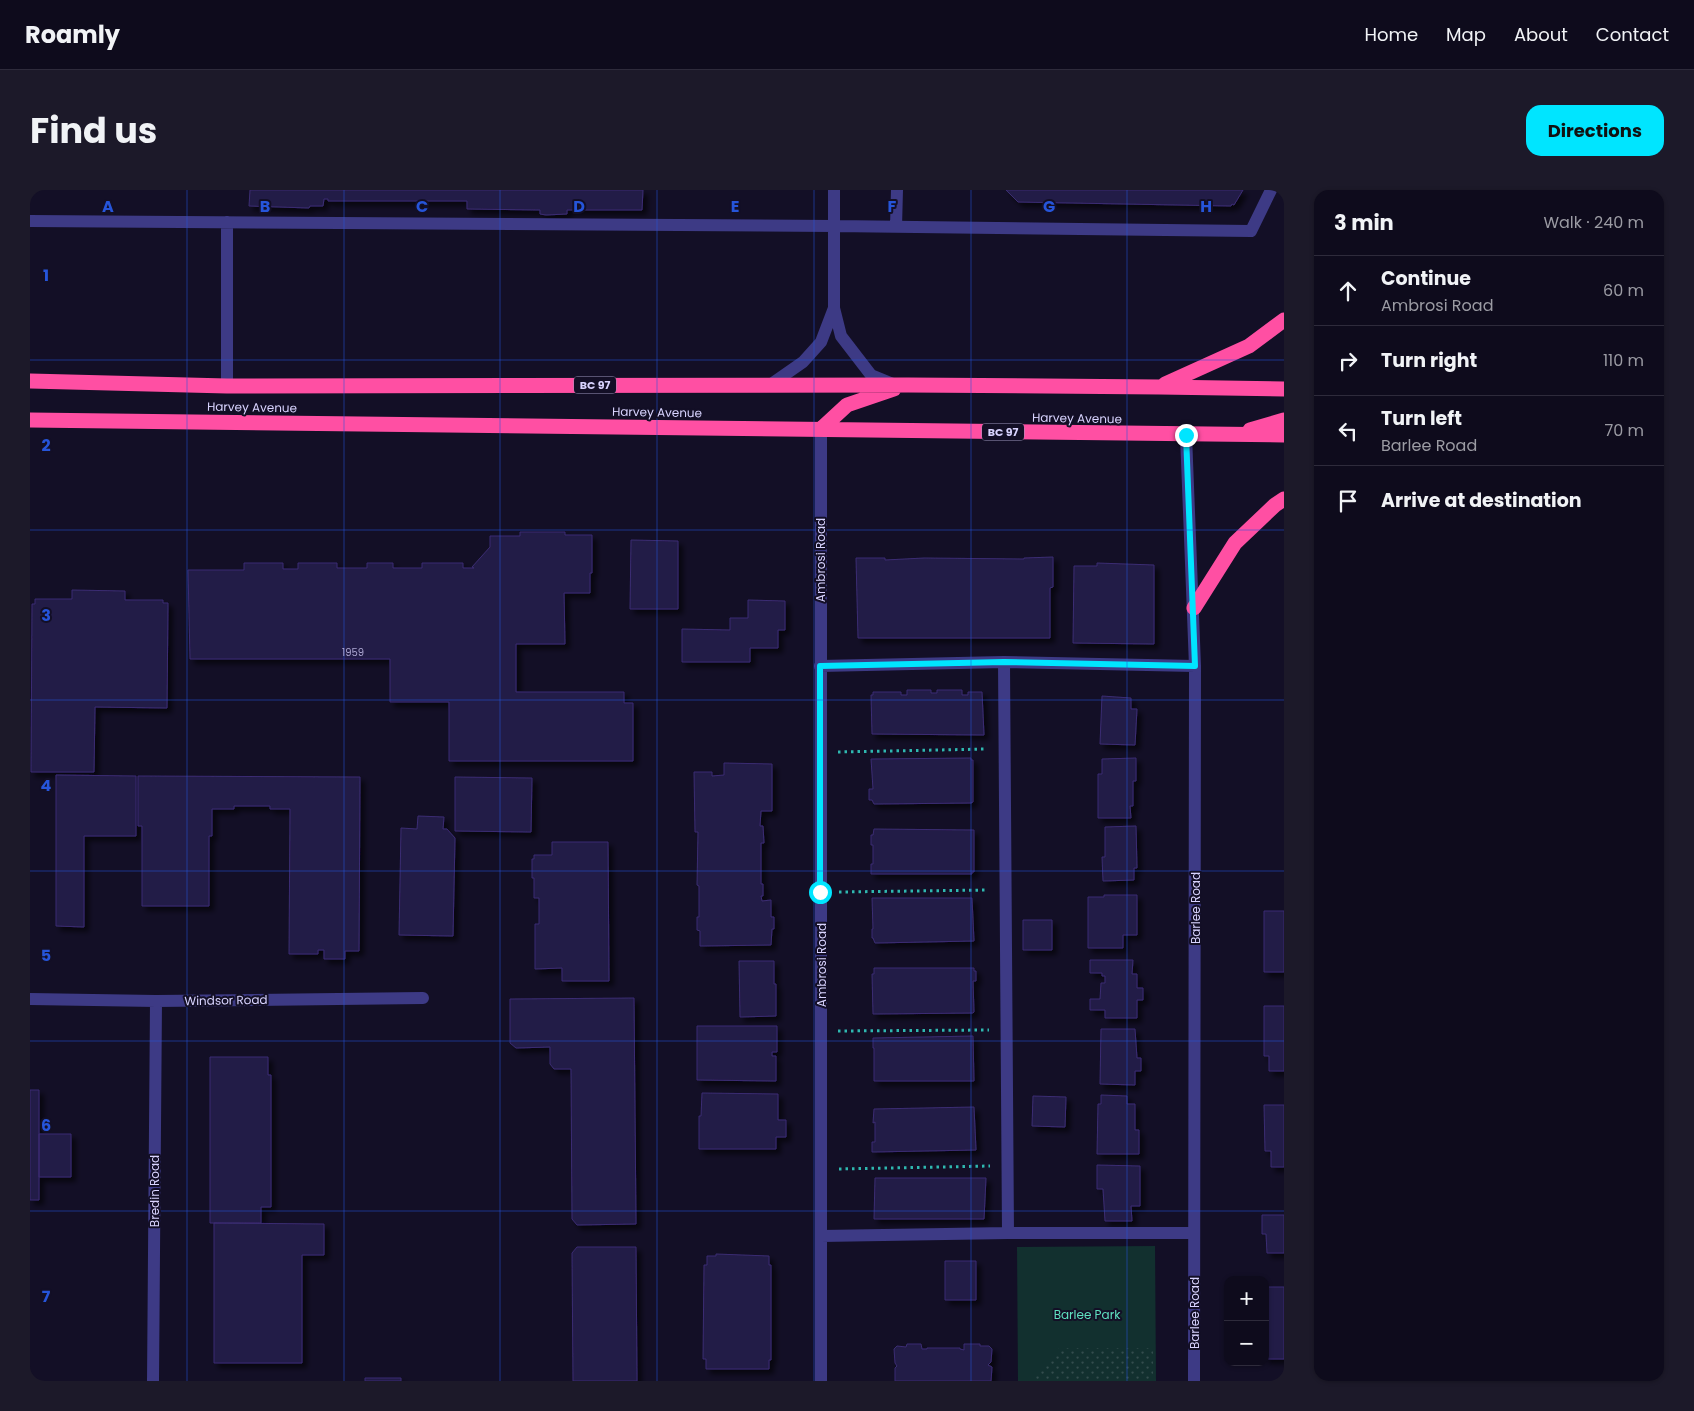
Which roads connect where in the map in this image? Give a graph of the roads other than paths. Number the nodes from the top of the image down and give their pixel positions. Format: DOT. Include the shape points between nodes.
graph roads {
  1 [pos="834,190"];
  2 [pos="897,190"];
  3 [pos="1271,190"];
  4 [pos="30,221"];
  5 [pos="227,222"];
  6 [pos="834,226"];
  7 [pos="896,227"];
  8 [pos="834,308"];
  9 [pos="1284,320"];
  10 [pos="30,381"];
  11 [pos="901,384"];
  12 [pos="770,385"];
  13 [pos="227,386"];
  14 [pos="1160,386"];
  15 [pos="1284,389"];
  16 [pos="30,420"];
  17 [pos="1284,420"];
  18 [pos="821,429"];
  19 [pos="1236,434"];
  20 [pos="1186,435"];
  21 [pos="1284,435"];
  22 [pos="1284,499"];
  23 [pos="1194,608"];
  24 [pos="1004,662"];
  25 [pos="820,666"];
  26 [pos="1195,666"];
  27 [pos="423,998"];
  28 [pos="30,999"];
  29 [pos="156,1001"];
  30 [pos="1008,1233"];
  31 [pos="1194,1233"];
  32 [pos="821,1236"];
  33 [pos="153,1381"];
  34 [pos="821,1381"];
  35 [pos="1194,1381"];
  1 -- 6 [label="street"];
  2 -- 7 [label="street"];
  3 -- 7 [label="street" via="1251,231"];
  4 -- 5 [label="street"];
  5 -- 6 [label="street"];
  5 -- 13 [label="street"];
  6 -- 7 [label="street"];
  6 -- 8 [label="street"];
  8 -- 11 [label="street" via="841,336 871,375"];
  8 -- 12 [label="street" via="821,342 803,362"];
  9 -- 14 [label="highway" via="1249,346"];
  10 -- 13 [label="highway, Harvey Avenue / BC 97"];
  11 -- 12 [label="highway, Harvey Avenue / BC 97"];
  11 -- 14 [label="highway, Harvey Avenue / BC 97"];
  11 -- 18 [label="highway" via="847,405"];
  12 -- 13 [label="highway, Harvey Avenue / BC 97"];
  14 -- 15 [label="highway, Harvey Avenue / BC 97"];
  16 -- 18 [label="highway, Harvey Avenue / BC 97"];
  17 -- 19 [label="highway"];
  18 -- 20 [label="highway, Harvey Avenue / BC 97"];
  18 -- 25 [label="street, Ambrosi Road"];
  19 -- 20 [label="highway, Harvey Avenue / BC 97"];
  19 -- 21 [label="highway, Harvey Avenue / BC 97"];
  20 -- 23 [label="street, Barlee Road"];
  22 -- 23 [label="highway" via="1236,543"];
  23 -- 26 [label="street, Barlee Road"];
  24 -- 25 [label="street"];
  24 -- 26 [label="street"];
  24 -- 30 [label="street"];
  25 -- 32 [label="street, Ambrosi Road"];
  26 -- 31 [label="street, Barlee Road"];
  27 -- 29 [label="street, Windsor Road"];
  28 -- 29 [label="street, Windsor Road"];
  29 -- 33 [label="street, Bredin Road"];
  30 -- 31 [label="street"];
  30 -- 32 [label="street"];
  31 -- 35 [label="street, Barlee Road"];
  32 -- 34 [label="street, Ambrosi Road"];
}
